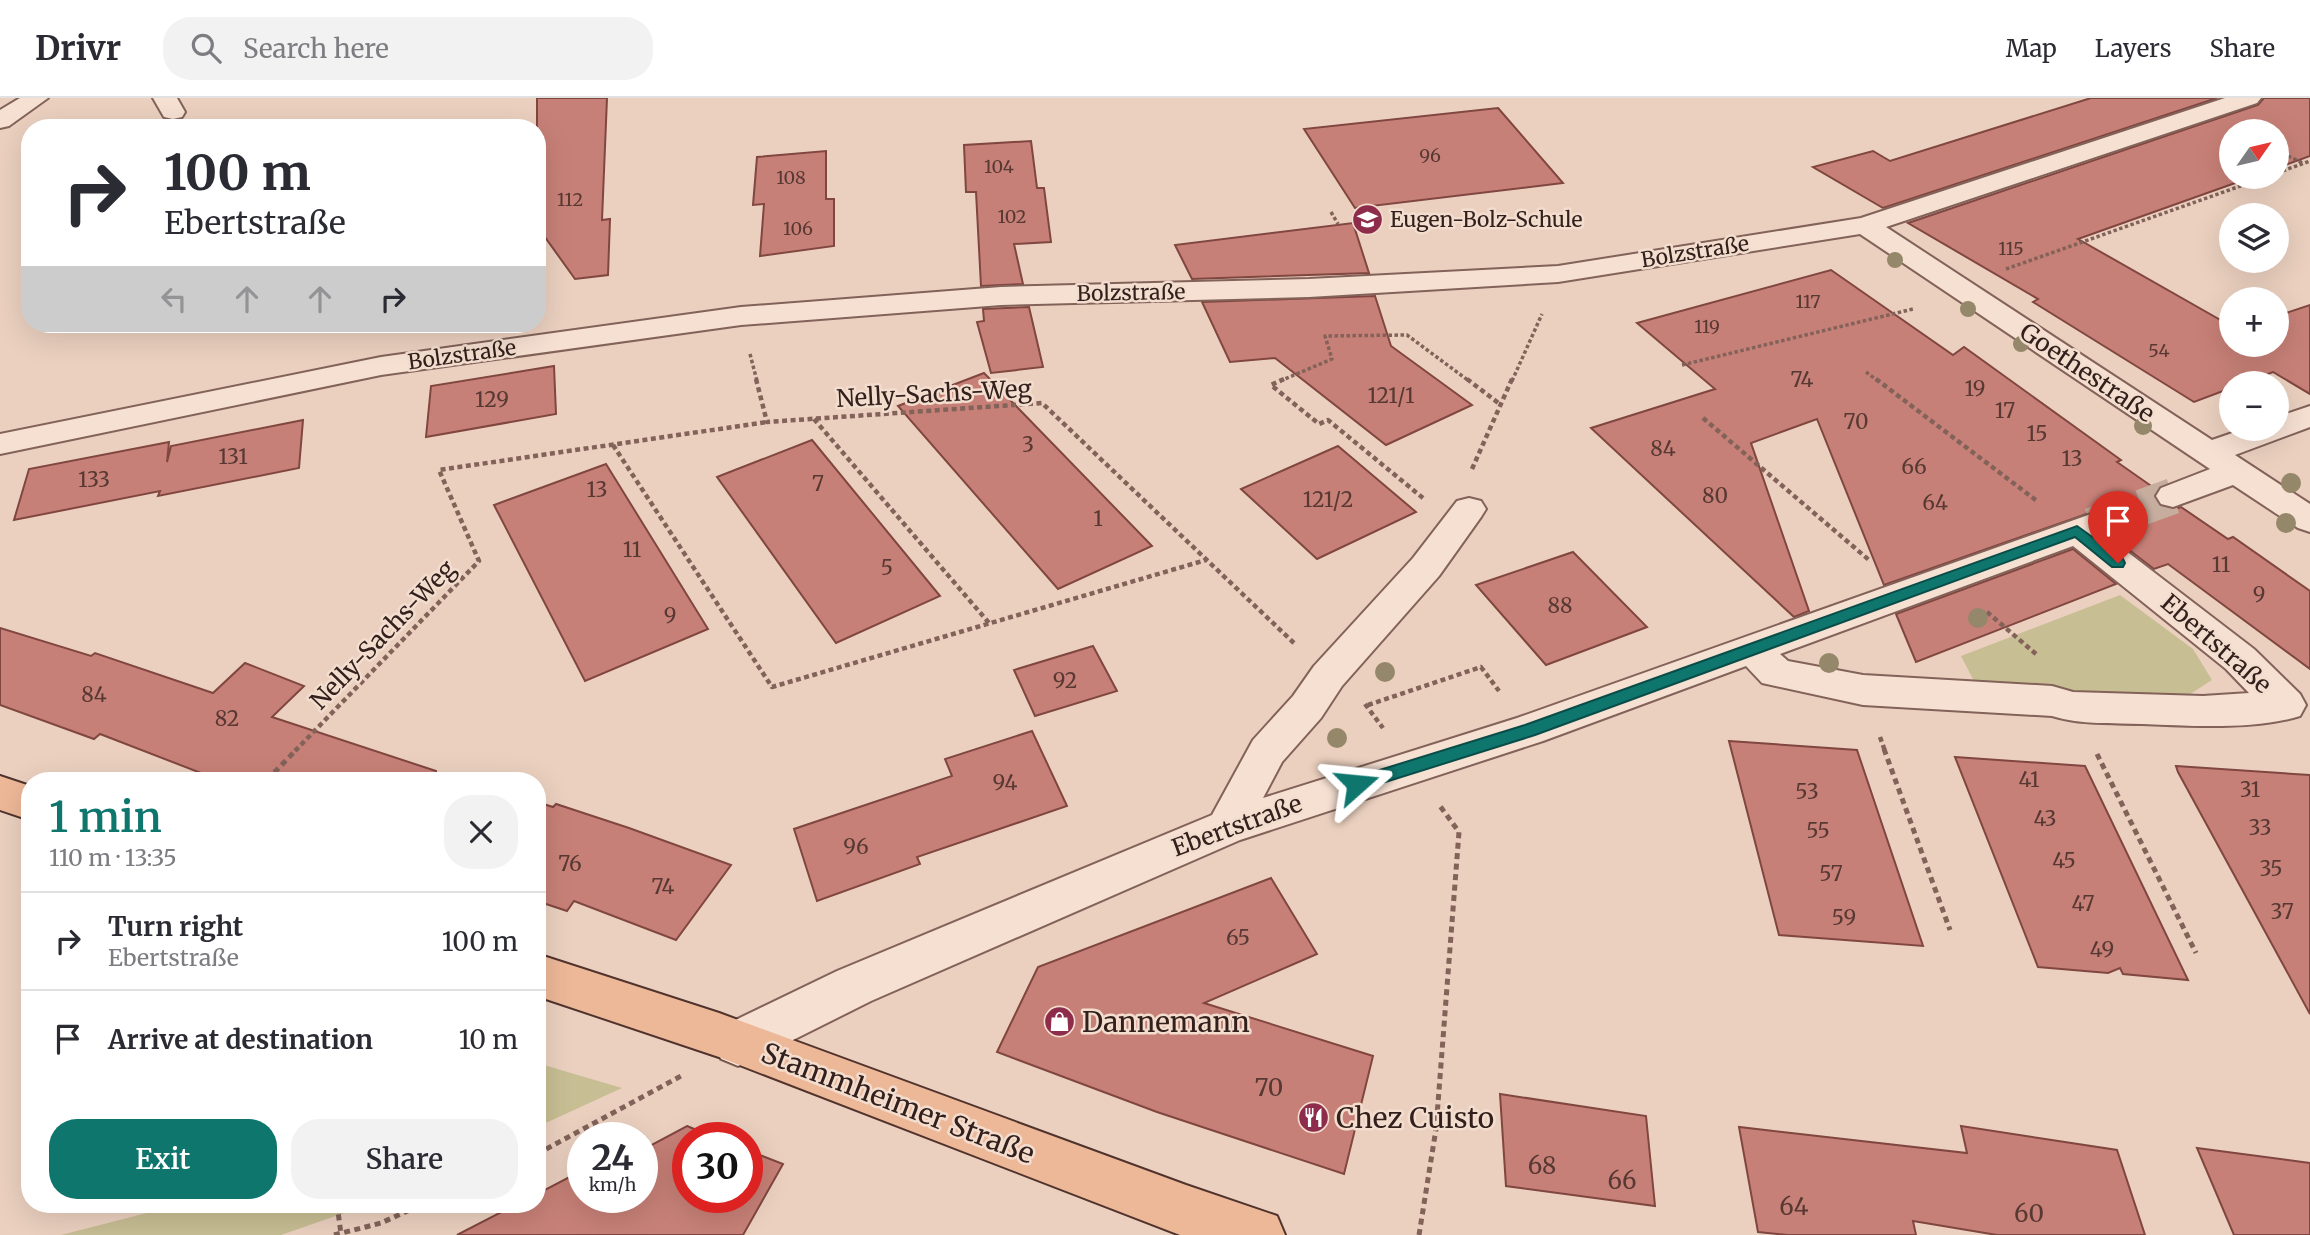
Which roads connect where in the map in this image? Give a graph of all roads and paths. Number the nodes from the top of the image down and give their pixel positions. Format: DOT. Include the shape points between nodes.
graph roads {
  1 [pos="36,98"];
  2 [pos="2249,98"];
  3 [pos="0,121"];
  4 [pos="2289,156"];
  5 [pos="2310,161"];
  6 [pos="2304,163"];
  7 [pos="2289,169"];
  8 [pos="2233,189"];
  9 [pos="1331,212"];
  10 [pos="1338,225"];
  11 [pos="1865,225"];
  12 [pos="1558,274"];
  13 [pos="1961,289"];
  14 [pos="741,316"];
  15 [pos="1682,365"];
  16 [pos="1866,372"];
  17 [pos="1501,405"];
  18 [pos="2310,416"];
  19 [pos="1703,418"];
  20 [pos="813,419"];
  21 [pos="767,422"];
  22 [pos="2289,423"];
  23 [pos="2241,441"];
  24 [pos="0,444"];
  25 [pos="613,444"];
  26 [pos="2208,453"];
  27 [pos="2236,471"];
  28 [pos="1412,489"];
  29 [pos="1469,492"];
  30 [pos="2173,496"];
  31 [pos="2310,520"];
  32 [pos="2084,528"];
  33 [pos="1206,560"];
  34 [pos="1946,578"];
  35 [pos="1907,592"];
  36 [pos="989,623"];
  37 [pos="1752,649"];
  38 [pos="1328,676"];
  39 [pos="1863,690"];
  40 [pos="2063,704"];
  41 [pos="1367,706"];
  42 [pos="1529,730"];
  43 [pos="1410,766"];
  44 [pos="275,772"];
  45 [pos="0,793"];
  46 [pos="21,800"];
  47 [pos="1227,827"];
  48 [pos="1950,930"];
  49 [pos="2196,953"];
  50 [pos="546,978"];
  51 [pos="738,1043"];
  52 [pos="546,1149"];
  53 [pos="338,1213"];
  54 [pos="403,1213"];
  55 [pos="339,1235"];
  56 [pos="1258,1235"];
  57 [pos="1419,1235"];
  1 -- 3 [label="street"];
  2 -- 11 [label="street, Bolzstraße"];
  4 -- 6 [label="path"];
  5 -- 6 [label="path"];
  6 -- 7 [label="path"];
  8 -- 13 [label="path"];
  9 -- 10 [label="path"];
  11 -- 12 [label="street, Bolzstraße"];
  11 -- 13 [label="street, Goethestraße"];
  12 -- 14 [label="street, Bolzstraße" via="1309,289 1001,296"];
  12 -- 17 [label="path"];
  13 -- 15 [label="path"];
  13 -- 26 [label="street, Goethestraße"];
  14 -- 21 [label="path"];
  14 -- 24 [label="street, Bolzstraße" via="382,366"];
  16 -- 32 [label="path"];
  17 -- 28 [label="path" via="1407,335 1325,336 1332,359 1271,385 1319,424 1328,420"];
  17 -- 29 [label="path"];
  18 -- 22 [label="street"];
  19 -- 35 [label="path"];
  20 -- 21 [label="path, Nelly-Sachs-Weg"];
  20 -- 33 [label="path, Nelly-Sachs-Weg" via="1042,403"];
  20 -- 36 [label="path, Nelly-Sachs-Weg"];
  21 -- 25 [label="path, Nelly-Sachs-Weg"];
  23 -- 26 [label="street"];
  25 -- 36 [label="path" via="772,687"];
  25 -- 44 [label="path, Nelly-Sachs-Weg" via="439,470 479,562"];
  26 -- 27 [label="street, Goethestraße"];
  27 -- 30 [label="street"];
  27 -- 31 [label="street, Goethestraße"];
  29 -- 38 [label="street" via="1426,567"];
  32 -- 34 [label="street, Ebertstraße"];
  32 -- 40 [label="street, Ebertstraße" via="2240,659 2286,705 2203,711"];
  33 -- 36 [label="path"];
  33 -- 38 [label="path, Nelly-Sachs-Weg"];
  34 -- 35 [label="street, Ebertstraße"];
  34 -- 40 [label="path" via="2035,653 2038,672"];
  35 -- 37 [label="street, Ebertstraße"];
  37 -- 39 [label="street, Ebertstraße" via="1776,673"];
  37 -- 42 [label="street, Ebertstraße"];
  38 -- 41 [label="path, Nelly-Sachs-Weg"];
  38 -- 47 [label="street" via="1267,751"];
  39 -- 40 [label="street, Ebertstraße"];
  39 -- 48 [label="path"];
  40 -- 49 [label="path"];
  41 -- 42 [label="path" via="1481,667"];
  41 -- 43 [label="path, Nelly-Sachs-Weg"];
  42 -- 43 [label="street, Ebertstraße"];
  43 -- 47 [label="street, Ebertstraße"];
  43 -- 57 [label="path, Nelly-Sachs-Weg" via="1459,832 1436,1129"];
  45 -- 46 [label="main road"];
  47 -- 51 [label="street, Ebertstraße" via="854,986"];
  50 -- 51 [label="main road, Stammheimer Straße"];
  51 -- 52 [label="path"];
  51 -- 56 [label="main road, Stammheimer Straße"];
  53 -- 55 [label="path"];
  54 -- 55 [label="path"];
}
